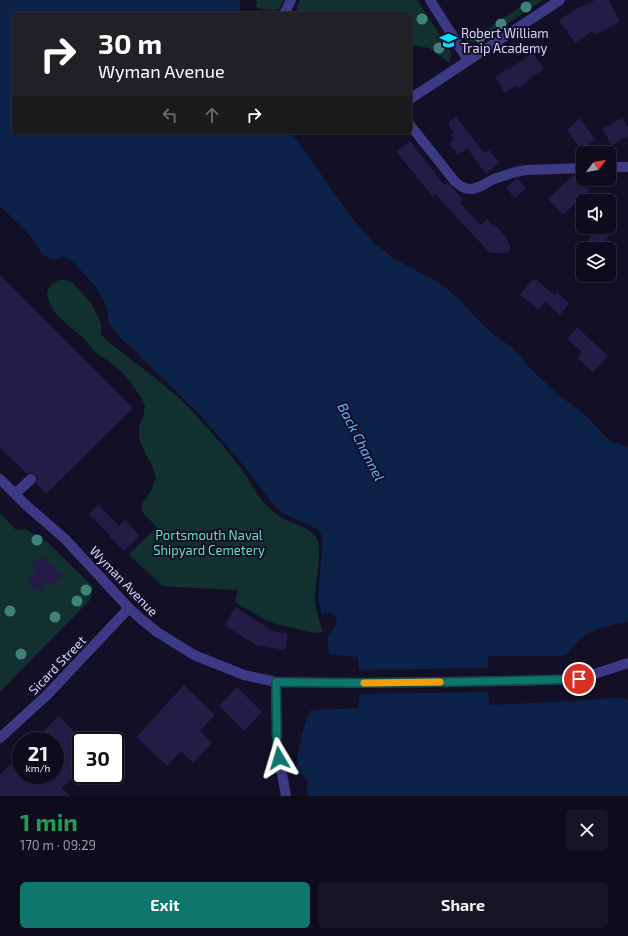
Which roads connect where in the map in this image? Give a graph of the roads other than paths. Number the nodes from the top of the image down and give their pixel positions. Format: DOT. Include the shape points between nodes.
graph roads {
  1 [pos="291,0"];
  2 [pos="430,0"];
  3 [pos="560,0"];
  4 [pos="285,12"];
  5 [pos="468,60"];
  6 [pos="412,98"];
  7 [pos="412,128"];
  8 [pos="628,167"];
  9 [pos="576,168"];
  10 [pos="616,168"];
  11 [pos="0,479"];
  12 [pos="31,479"];
  13 [pos="15,494"];
  14 [pos="129,608"];
  15 [pos="628,664"];
  16 [pos="276,682"];
  17 [pos="0,737"];
  18 [pos="286,796"];
  1 -- 4 [label="street"];
  2 -- 5 [label="street"];
  3 -- 5 [label="street"];
  5 -- 6 [label="street"];
  7 -- 9 [label="street" via="453,179 469,189 519,171"];
  8 -- 10 [label="street"];
  11 -- 13 [label="street, Wyman Avenue"];
  12 -- 13 [label="street"];
  13 -- 14 [label="street, Wyman Avenue" via="65,539"];
  14 -- 16 [label="street, Wyman Avenue" via="157,632 194,655 244,675"];
  14 -- 17 [label="street, Sicard Street" via="48,694"];
  15 -- 16 [label="street, Wyman Avenue" via="579,679"];
  16 -- 18 [label="street" via="277,746"];
}
